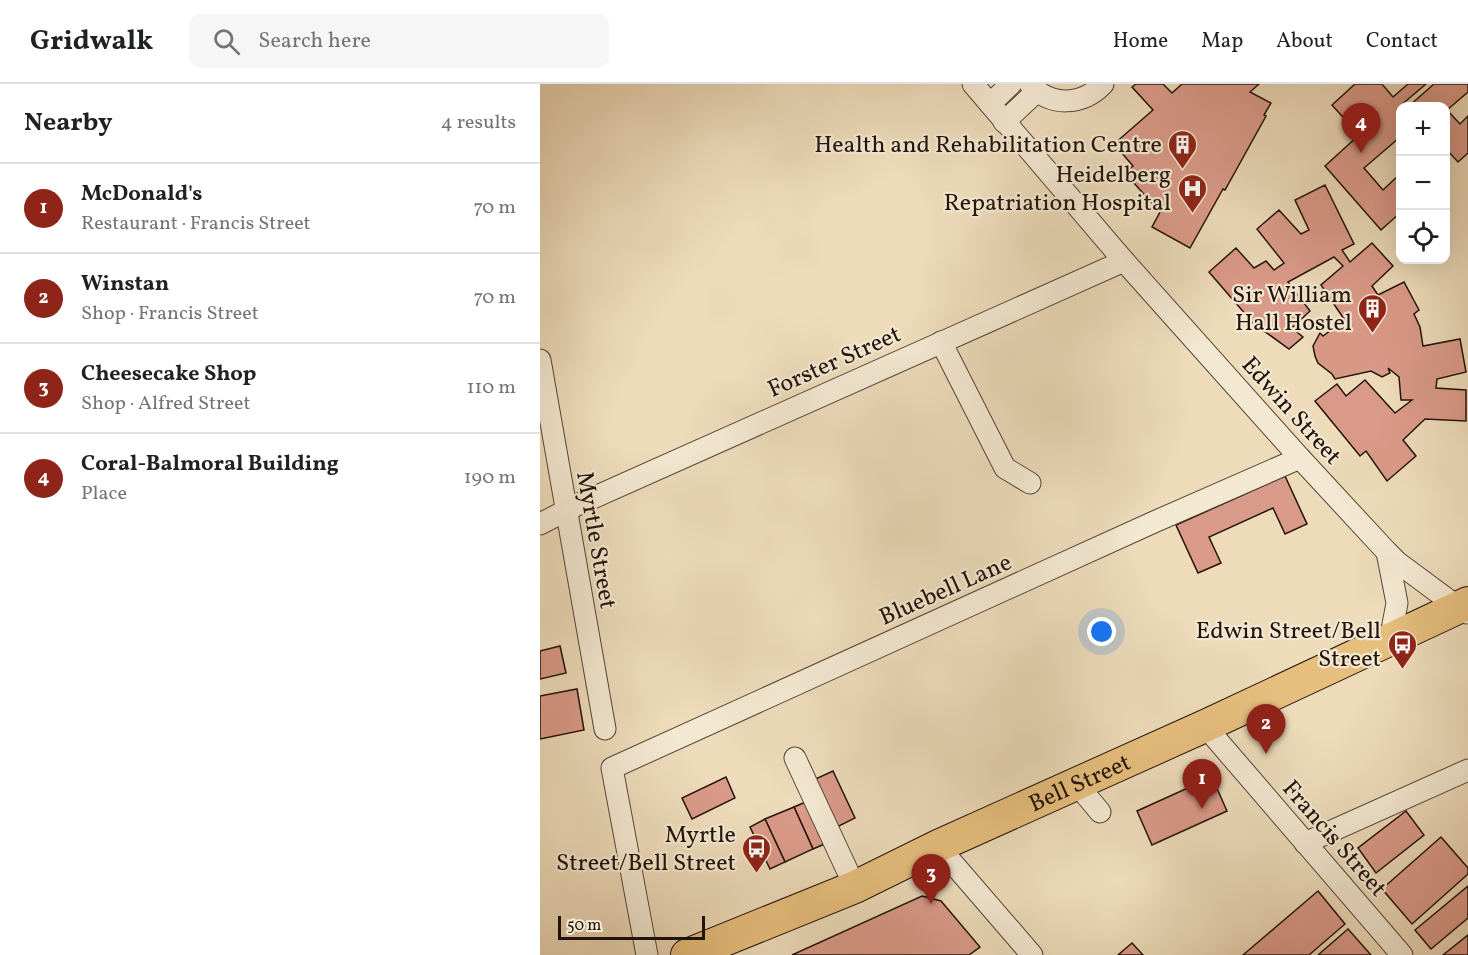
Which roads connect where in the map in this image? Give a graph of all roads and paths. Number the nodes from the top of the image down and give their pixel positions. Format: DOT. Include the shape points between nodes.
graph roads {
  1 [pos="973,84"];
  2 [pos="1011,84"];
  3 [pos="1103,84"];
  4 [pos="1033,88"];
  5 [pos="990,104"];
  6 [pos="1004,122"];
  7 [pos="1124,261"];
  8 [pos="941,342"];
  9 [pos="540,360"];
  10 [pos="1300,458"];
  11 [pos="1030,483"];
  12 [pos="540,506"];
  13 [pos="566,510"];
  14 [pos="540,524"];
  15 [pos="1387,552"];
  16 [pos="1465,608"];
  17 [pos="1379,645"];
  18 [pos="1205,726"];
  19 [pos="605,729"];
  20 [pos="795,758"];
  21 [pos="1468,770"];
  22 [pos="1076,783"];
  23 [pos="1100,812"];
  24 [pos="1305,843"];
  25 [pos="938,846"];
  26 [pos="855,887"];
  27 [pos="647,955"];
  28 [pos="687,955"];
  29 [pos="1032,955"];
  30 [pos="1402,955"];
  1 -- 5 [label="street, Edwin Street"];
  2 -- 5 [label="street"];
  3 -- 4 [label="street" via="1081,100 1066,102 1051,99"];
  4 -- 6 [label="street"];
  5 -- 6 [label="street, Edwin Street"];
  6 -- 7 [label="street, Edwin Street"];
  7 -- 8 [label="street, Forster Street"];
  7 -- 10 [label="street, Edwin Street"];
  8 -- 11 [label="street" via="1005,468"];
  8 -- 13 [label="street, Forster Street"];
  9 -- 13 [label="street, Myrtle Street"];
  10 -- 15 [label="street, Edwin Street"];
  10 -- 27 [label="street, Bluebell Lane" via="612,768"];
  12 -- 13 [label="street"];
  13 -- 14 [label="street, Forster Street"];
  13 -- 19 [label="street, Myrtle Street"];
  15 -- 16 [label="street, Edwin Street"];
  15 -- 17 [label="street" via="1397,603 1392,630"];
  16 -- 17 [label="highway, Bell Street"];
  17 -- 18 [label="highway, Bell Street"];
  18 -- 22 [label="highway, Bell Street"];
  18 -- 24 [label="street, Francis Street"];
  20 -- 26 [label="street"];
  21 -- 24 [label="street"];
  22 -- 23 [label="street"];
  22 -- 25 [label="highway, Bell Street"];
  24 -- 30 [label="street, Francis Street"];
  25 -- 26 [label="highway, Bell Street"];
  25 -- 29 [label="street"];
  26 -- 28 [label="highway, Bell Street"];
}
